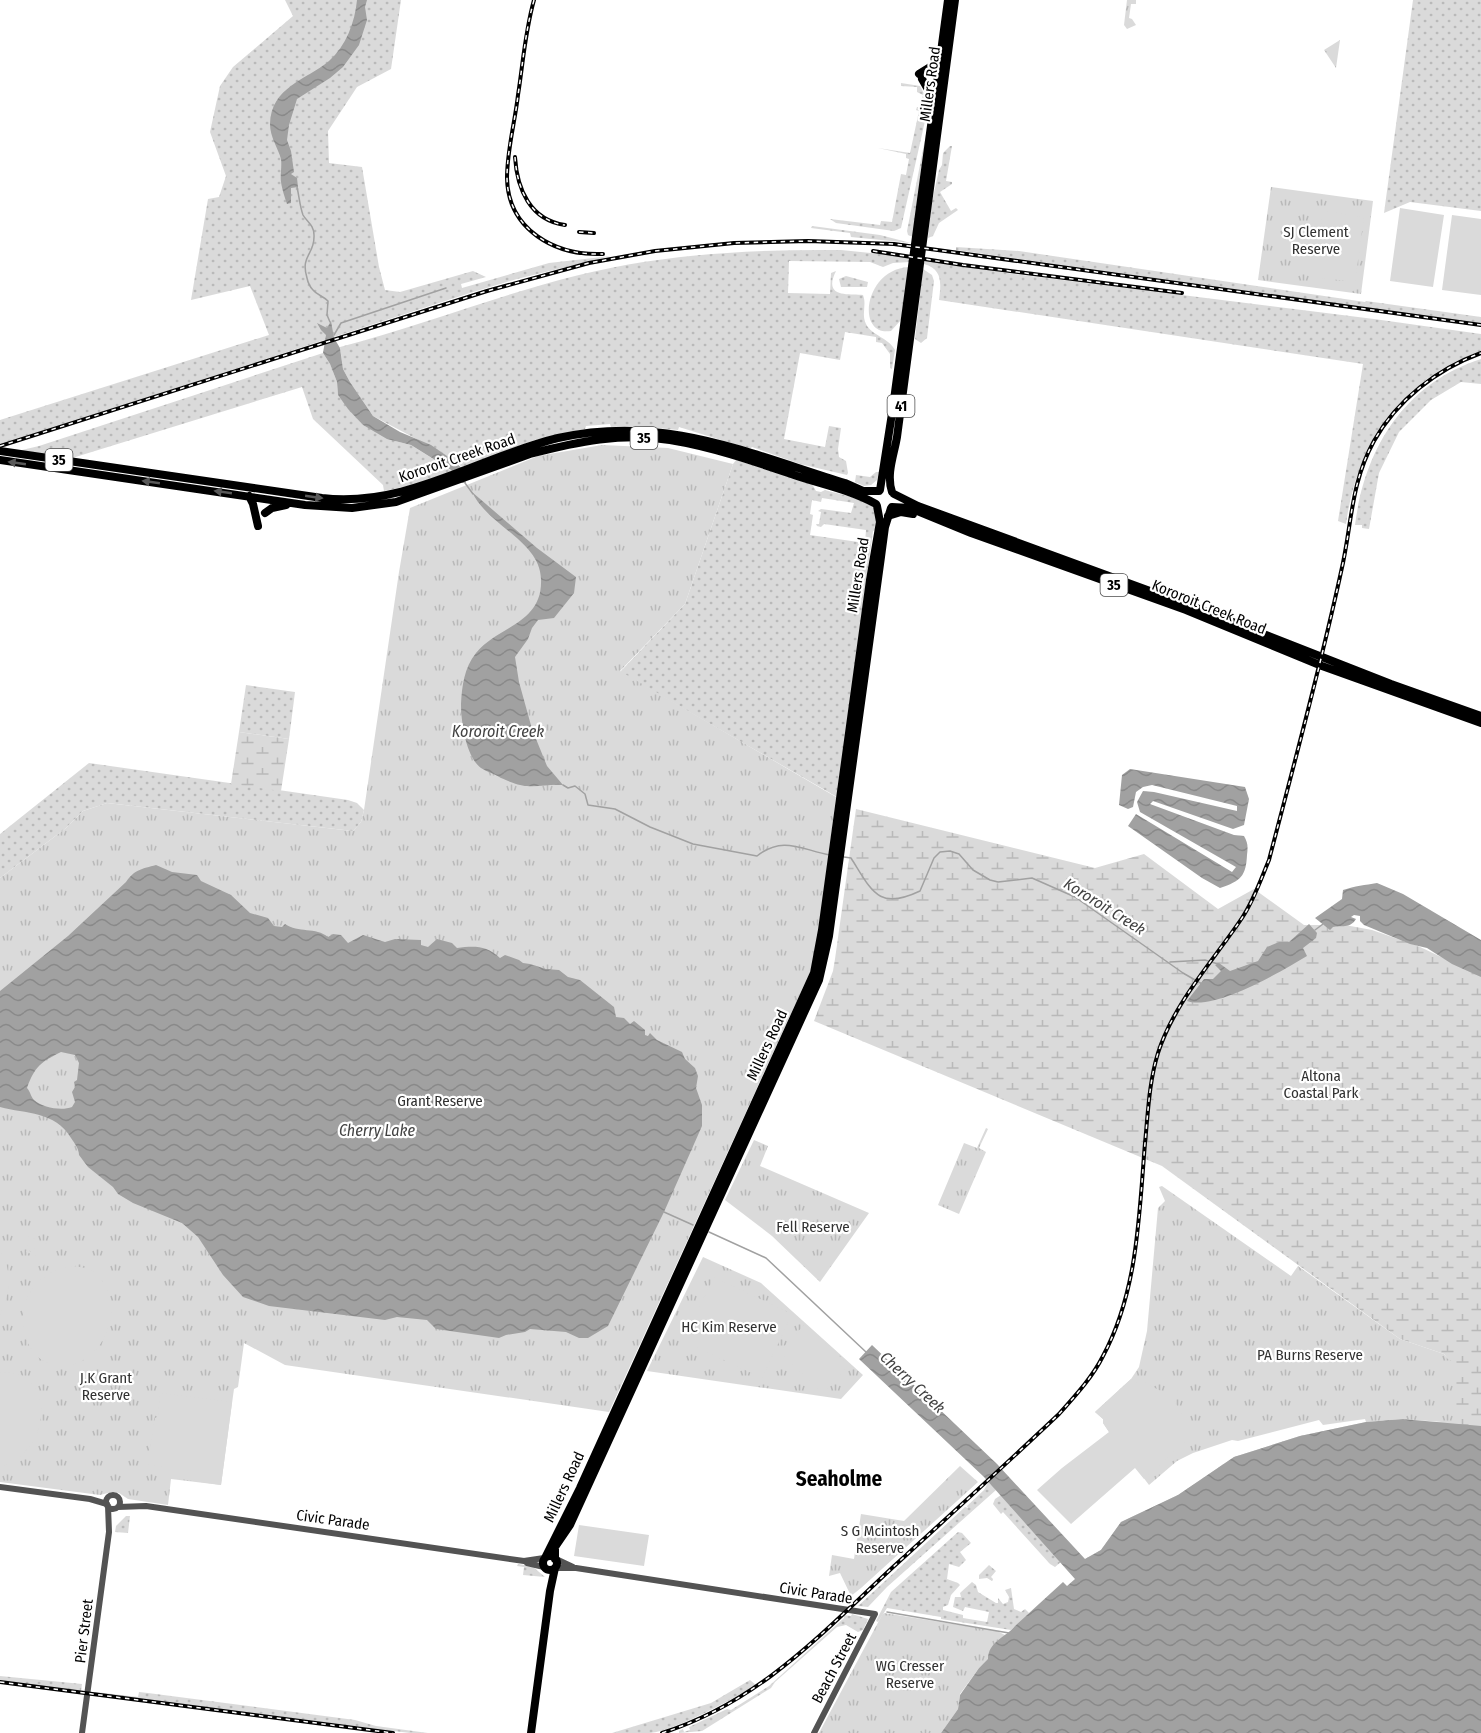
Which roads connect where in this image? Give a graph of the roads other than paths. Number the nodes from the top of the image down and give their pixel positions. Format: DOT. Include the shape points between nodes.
graph roads {
  1 [pos="948,0"];
  2 [pos="955,0"];
  3 [pos="940,61"];
  4 [pos="934,100"];
  5 [pos="920,237"];
  6 [pos="915,272"];
  7 [pos="0,452"];
  8 [pos="0,460"];
  9 [pos="494,463"];
  10 [pos="117,472"];
  11 [pos="443,482"];
  12 [pos="879,491"];
  13 [pos="893,493"];
  14 [pos="249,496"];
  15 [pos="306,505"];
  16 [pos="876,505"];
  17 [pos="890,511"];
  18 [pos="265,513"];
  19 [pos="947,520"];
  20 [pos="258,526"];
  21 [pos="1479,719"];
  22 [pos="839,830"];
  23 [pos="796,1022"];
  24 [pos="0,1487"];
  25 [pos="110,1496"];
  26 [pos="119,1498"];
  27 [pos="90,1499"];
  28 [pos="108,1505"];
  29 [pos="139,1506"];
  30 [pos="117,1507"];
  31 [pos="109,1532"];
  32 [pos="544,1558"];
  33 [pos="524,1561"];
  34 [pos="555,1563"];
  35 [pos="544,1567"];
  36 [pos="550,1591"];
  37 [pos="875,1614"];
  38 [pos="82,1733"];
  39 [pos="531,1733"];
  40 [pos="814,1733"];
  1 -- 3 [label="main road, Millers Road / 41"];
  2 -- 5 [label="main road, Millers Road / 41"];
  3 -- 4 [label="main road, Millers Road / 41"];
  3 -- 4 [label="main road" via="921,76"];
  4 -- 5 [label="main road, Millers Road / 41"];
  5 -- 6 [label="main road, Millers Road / 41"];
  6 -- 12 [label="main road, Millers Road / 41"];
  6 -- 13 [label="main road, Millers Road / 41" via="890,471"];
  7 -- 10 [label="main road, Kororoit Creek Road / 35"];
  10 -- 8 [label="main road, Kororoit Creek Road / 35, one-way"];
  9 -- 11 [label="main road, Kororoit Creek Road / 35"];
  9 -- 12 [label="main road, Kororoit Creek Road / 35" via="535,445 586,433 660,431 708,440 863,491"];
  9 -- 16 [label="main road, Kororoit Creek Road / 35" via="582,441 668,440 725,452 855,494"];
  10 -- 11 [label="main road, Kororoit Creek Road / 35, one-way" via="331,499 396,494"];
  14 -- 10 [label="main road, Kororoit Creek Road / 35, one-way"];
  11 -- 15 [label="main road, Kororoit Creek Road / 35" via="415,496 381,505"];
  12 -- 13 [label="main road, 35" via="887,489"];
  12 -- 16 [label="main road"];
  13 -- 17 [label="main road" via="896,501"];
  13 -- 19 [label="main road, Kororoit Creek Road / 35"];
  14 -- 15 [label="main road, Kororoit Creek Road / 35"];
  14 -- 20 [label="main road"];
  15 -- 18 [label="main road" via="280,506"];
  16 -- 17 [label="main road, 35"];
  16 -- 22 [label="main road, Millers Road" via="880,522"];
  17 -- 19 [label="main road, Kororoit Creek Road / 35"];
  17 -- 22 [label="main road, Millers Road"];
  19 -- 21 [label="main road, Kororoit Creek Road / 35"];
  22 -- 23 [label="main road, Millers Road" via="824,965"];
  23 -- 32 [label="main road, Millers Road"];
  23 -- 34 [label="main road, Millers Road" via="570,1525 555,1547"];
  24 -- 27 [label="street"];
  25 -- 26 [label="street"];
  25 -- 27 [label="street"];
  25 -- 28 [label="street"];
  26 -- 29 [label="street, Civic Parade"];
  26 -- 30 [label="street"];
  27 -- 28 [label="street"];
  28 -- 30 [label="street"];
  28 -- 31 [label="street, Pier Street"];
  29 -- 30 [label="street, Civic Parade"];
  29 -- 33 [label="street, Civic Parade"];
  30 -- 31 [label="street, Pier Street"];
  31 -- 38 [label="street, Pier Street"];
  32 -- 33 [label="street, Civic Parade"];
  32 -- 34 [label="main road" via="550,1556"];
  32 -- 35 [label="main road"];
  33 -- 35 [label="street, Civic Parade"];
  34 -- 35 [label="main road" via="550,1570"];
  34 -- 36 [label="main road, Millers Road"];
  34 -- 37 [label="street, Civic Parade"];
  35 -- 36 [label="main road, Millers Road"];
  36 -- 39 [label="main road, Millers Road"];
  37 -- 40 [label="street, Beach Street"];
}
